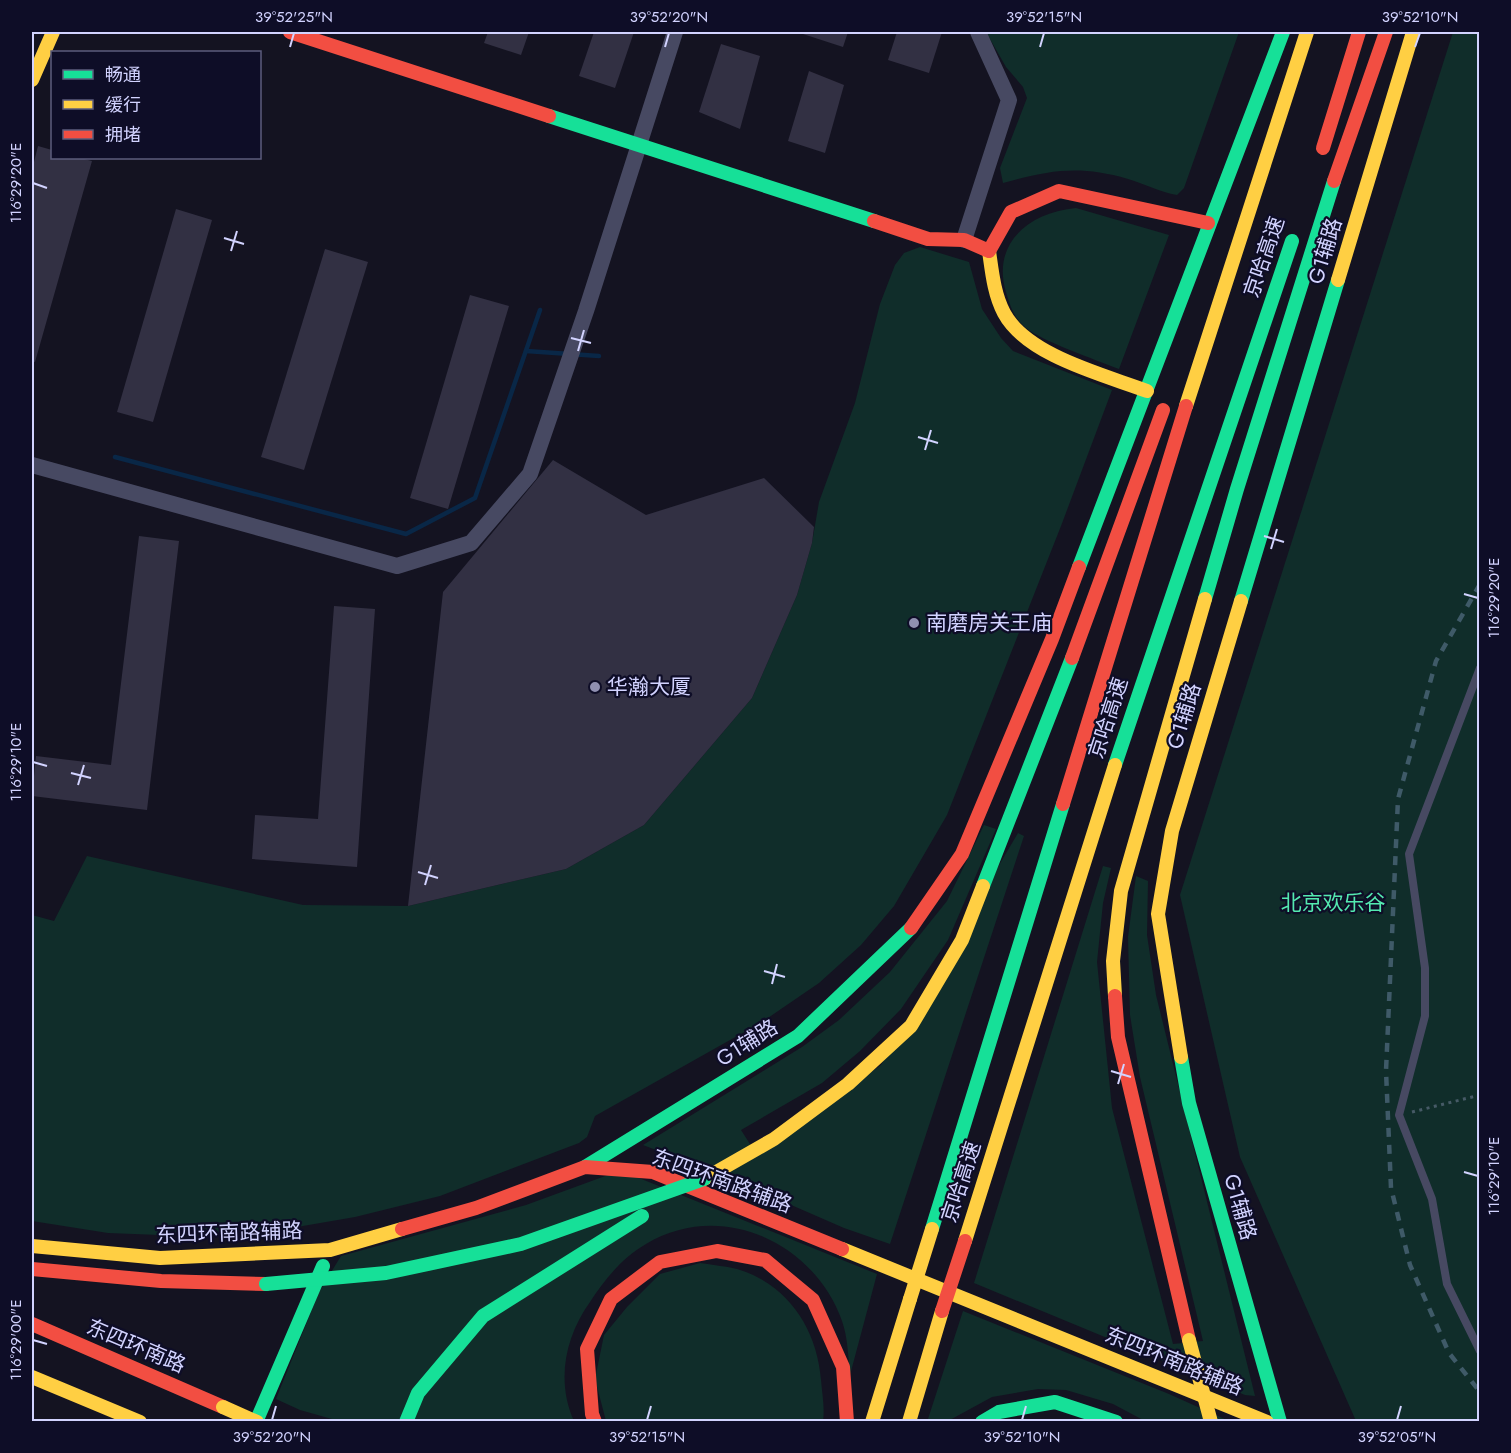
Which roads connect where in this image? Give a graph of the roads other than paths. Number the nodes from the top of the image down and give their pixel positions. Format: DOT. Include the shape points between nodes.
graph roads {
  1 [pos="53,32"];
  2 [pos="290,32"];
  3 [pos="675,32"];
  4 [pos="978,32"];
  5 [pos="1283,32"];
  6 [pos="1307,32"];
  7 [pos="1359,32"];
  8 [pos="1386,32"];
  9 [pos="1413,32"];
  10 [pos="1373,64"];
  11 [pos="32,80"];
  12 [pos="1328,131"];
  13 [pos="637,144"];
  14 [pos="1318,163"];
  15 [pos="1208,223"];
  16 [pos="1297,226"];
  17 [pos="1317,231"];
  18 [pos="964,240"];
  19 [pos="989,251"];
  20 [pos="1224,282"];
  21 [pos="1190,350"];
  22 [pos="1147,391"];
  23 [pos="1167,401"];
  24 [pos="32,465"];
  25 [pos="1479,668"];
  26 [pos="585,1167"];
  27 [pos="704,1179"];
  28 [pos="32,1246"];
  29 [pos="330,1250"];
  30 [pos="32,1269"];
  31 [pos="32,1324"];
  32 [pos="1479,1351"];
  33 [pos="33,1377"];
  34 [pos="68,1407"];
  35 [pos="140,1422"];
  36 [pos="256,1422"];
  37 [pos="406,1422"];
  38 [pos="596,1422"];
  39 [pos="847,1422"];
  40 [pos="872,1422"];
  41 [pos="909,1422"];
  42 [pos="981,1422"];
  43 [pos="1116,1422"];
  44 [pos="1211,1422"];
  45 [pos="1267,1422"];
  46 [pos="1280,1422"];
  1 -- 11 [label="main road"];
  2 -- 13 [label="main road"];
  3 -- 13 [label="street"];
  4 -- 18 [label="street" via="1009,100"];
  5 -- 15 [label="main road, G1辅路"];
  6 -- 20 [label="main road, 京哈高速"];
  7 -- 12 [label="main road"];
  8 -- 10 [label="main road"];
  9 -- 46 [label="main road, G1辅路" via="1172,831 1158,915 1189,1103"];
  10 -- 12 [label="main road"];
  10 -- 17 [label="main road"];
  12 -- 14 [label="main road"];
  12 -- 17 [label="main road"];
  13 -- 18 [label="main road" via="928,239"];
  13 -- 24 [label="street" via="530,474 471,543 397,566"];
  15 -- 19 [label="main road" via="1059,191 1011,212"];
  15 -- 22 [label="main road, G1辅路"];
  16 -- 41 [label="main road, 京哈高速, bridge" via="1141,684"];
  17 -- 44 [label="main road, bridge" via="1237,489 1121,891 1113,960 1118,1037"];
  18 -- 19 [label="main road"];
  19 -- 22 [label="main road" via="995,291 1009,322 1029,341"];
  20 -- 21 [label="main road"];
  20 -- 40 [label="main road, 京哈高速, bridge"];
  22 -- 26 [label="main road, G1辅路" via="1053,639 972,833 962,854 905,936 798,1036"];
  23 -- 27 [label="main road" via="962,940 911,1026 848,1084 774,1138"];
  25 -- 32 [label="lane" via="1409,855 1425,968 1425,1016 1399,1115 1432,1199 1447,1284"];
  26 -- 29 [label="main road, 东四环南路辅路" via="476,1208"];
  26 -- 45 [label="main road, 东四环南路辅路" via="653,1172"];
  27 -- 30 [label="main road, bridge" via="521,1244 386,1273 266,1284 161,1281"];
  27 -- 37 [label="main road, bridge" via="580,1252 483,1316 418,1393"];
  28 -- 29 [label="main road, 东四环南路辅路" via="160,1258"];
  29 -- 36 [label="main road"];
  31 -- 36 [label="main road, 东四环南路, bridge"];
  33 -- 34 [label="main road"];
  33 -- 35 [label="main road"];
  38 -- 39 [label="main road" via="587,1349 612,1299 660,1262 717,1251 765,1260 813,1300 843,1366"];
  42 -- 43 [label="main road" via="999,1412 1054,1402"];
}
